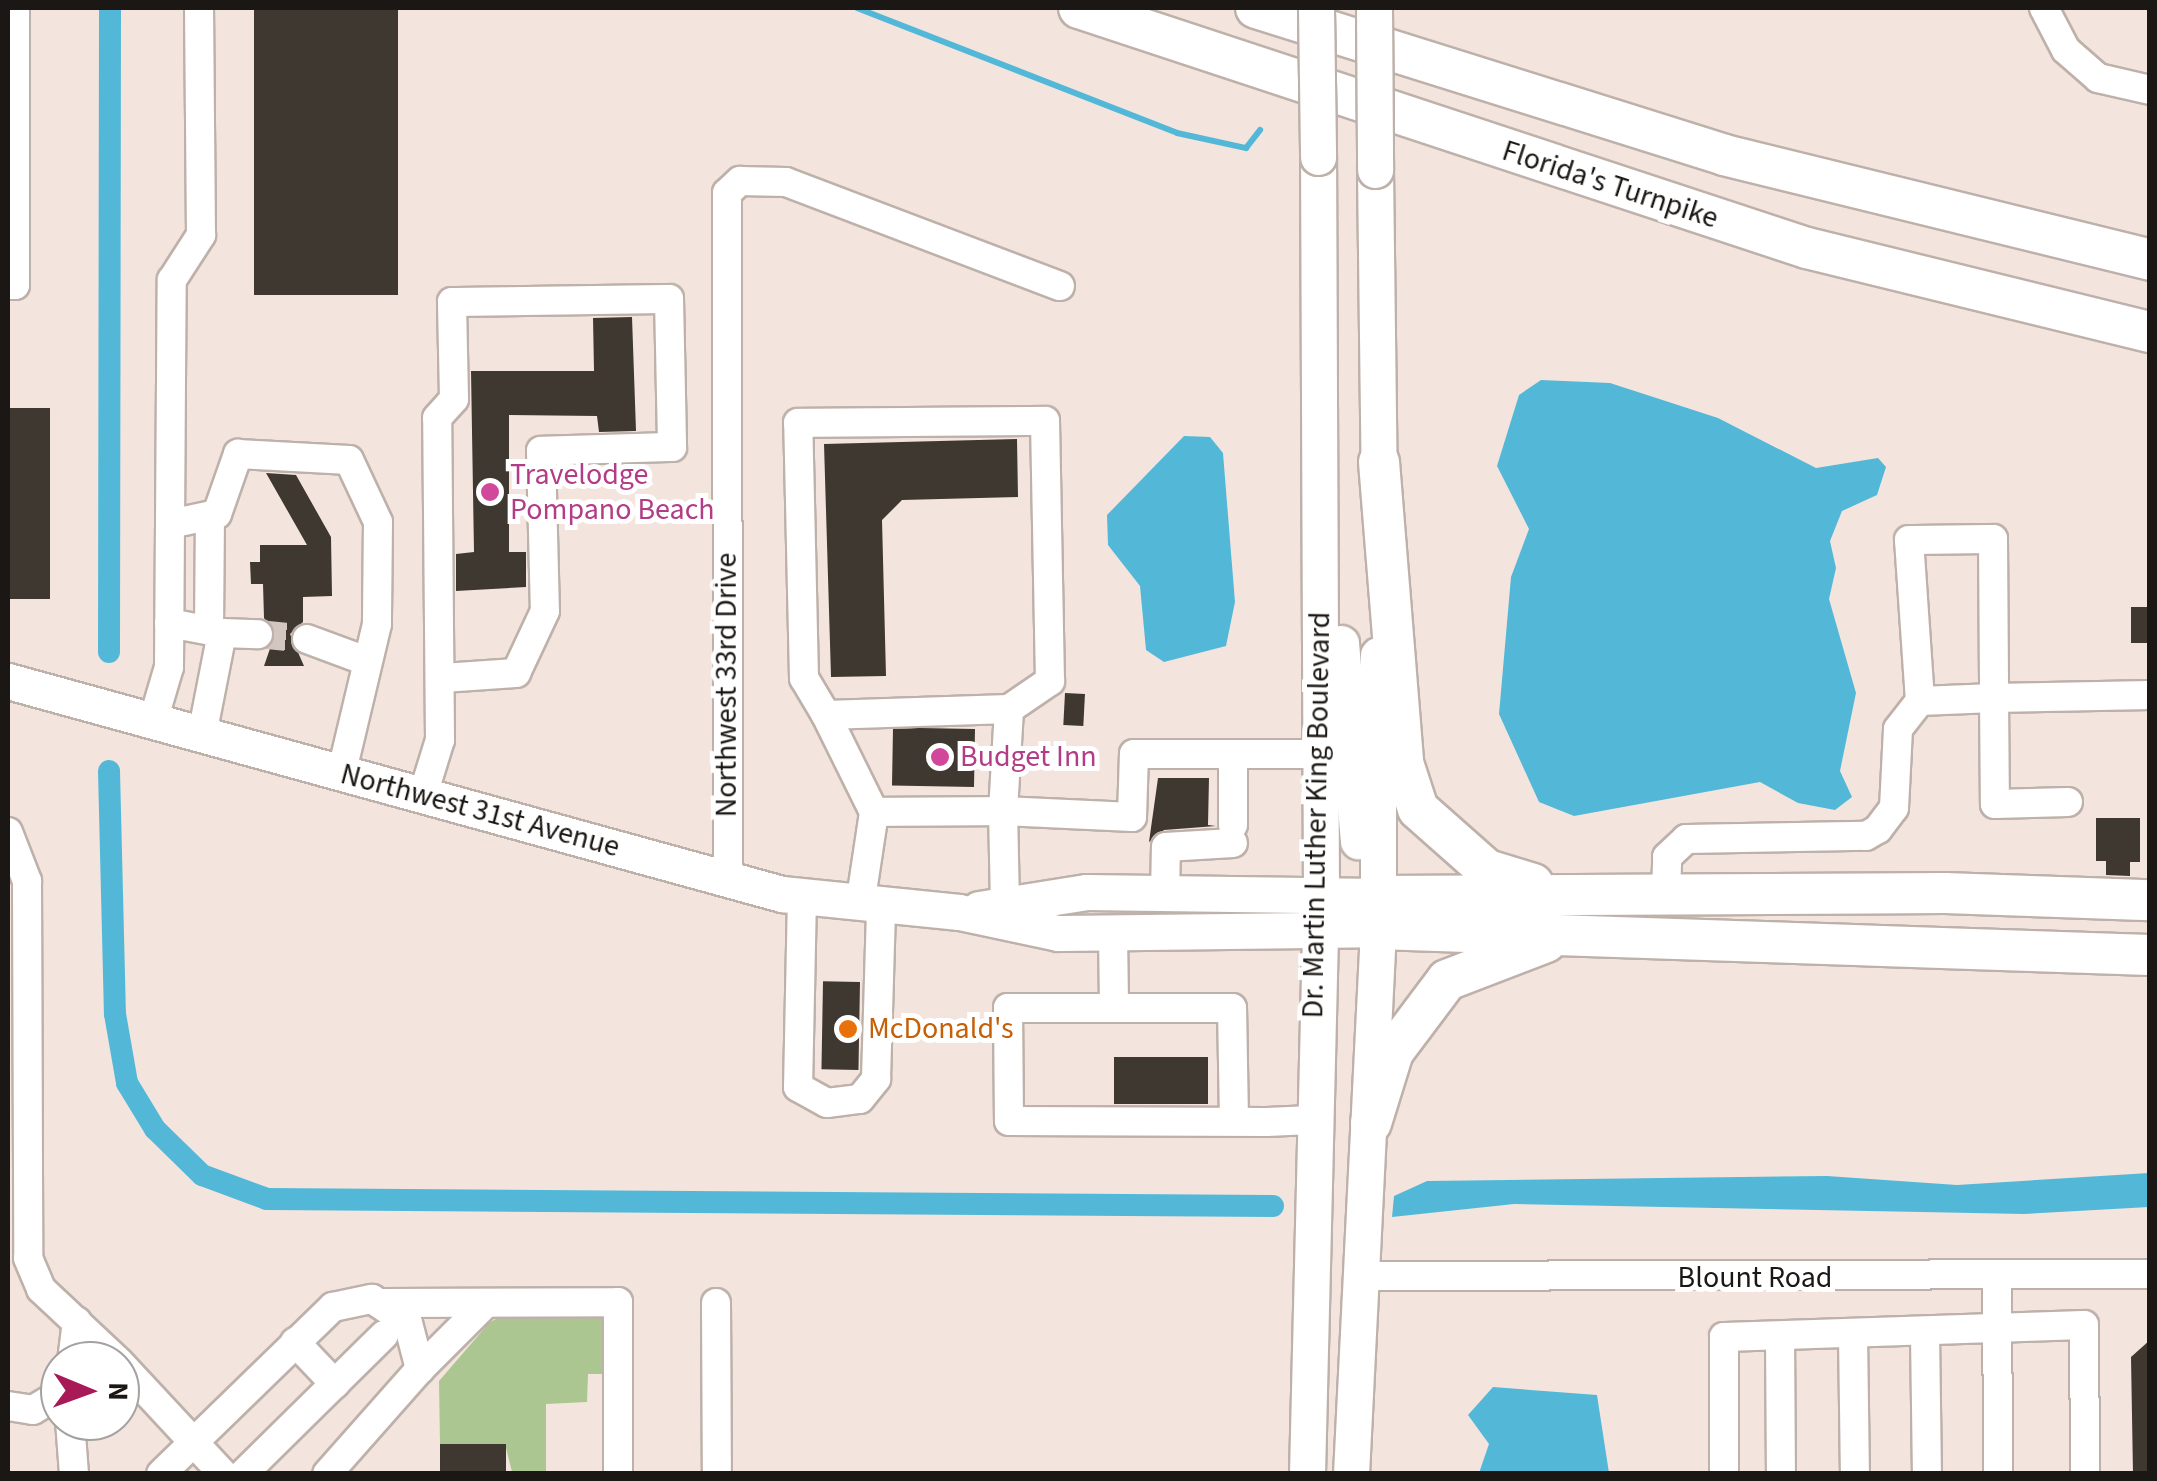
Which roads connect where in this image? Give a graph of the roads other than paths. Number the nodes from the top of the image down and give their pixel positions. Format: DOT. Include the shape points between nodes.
graph roads {
  1 [pos="15,8"];
  2 [pos="199,8"];
  3 [pos="1079,8"];
  4 [pos="1256,8"];
  5 [pos="1316,8"];
  6 [pos="1374,8"];
  7 [pos="2044,8"];
  8 [pos="2150,90"];
  9 [pos="2150,260"];
  10 [pos="8,285"];
  11 [pos="1060,286"];
  12 [pos="2150,332"];
  13 [pos="1379,462"];
  14 [pos="210,517"];
  15 [pos="170,524"];
  16 [pos="1320,528"];
  17 [pos="169,623"];
  18 [pos="215,630"];
  19 [pos="258,634"];
  20 [pos="308,639"];
  21 [pos="366,661"];
  22 [pos="442,678"];
  23 [pos="8,681"];
  24 [pos="2150,695"];
  25 [pos="1994,698"];
  26 [pos="1920,701"];
  27 [pos="1009,709"];
  28 [pos="826,714"];
  29 [pos="152,721"];
  30 [pos="202,735"];
  31 [pos="1233,754"];
  32 [pos="1320,754"];
  33 [pos="341,775"];
  34 [pos="422,798"];
  35 [pos="2068,802"];
  36 [pos="874,812"];
  37 [pos="1003,812"];
  38 [pos="8,832"];
  39 [pos="728,874"];
  40 [pos="2150,877"];
  41 [pos="1561,892"];
  42 [pos="1164,893"];
  43 [pos="1666,893"];
  44 [pos="1944,893"];
  45 [pos="1321,894"];
  46 [pos="802,897"];
  47 [pos="2150,900"];
  48 [pos="1005,905"];
  49 [pos="871,906"];
  50 [pos="958,912"];
  51 [pos="1378,912"];
  52 [pos="2150,929"];
  53 [pos="1318,932"];
  54 [pos="1113,933"];
  55 [pos="1581,933"];
  56 [pos="1902,946"];
  57 [pos="2150,955"];
  58 [pos="1114,1007"];
  59 [pos="1311,1120"];
  60 [pos="1234,1122"];
  61 [pos="1371,1123"];
  62 [pos="16,1174"];
  63 [pos="2150,1274"];
  64 [pos="1361,1276"];
  65 [pos="1997,1276"];
  66 [pos="486,1302"];
  67 [pos="384,1303"];
  68 [pos="716,1303"];
  69 [pos="77,1321"];
  70 [pos="1925,1334"];
  71 [pos="1998,1334"];
  72 [pos="384,1335"];
  73 [pos="1853,1335"];
  74 [pos="1780,1336"];
  75 [pos="74,1341"];
  76 [pos="97,1341"];
  77 [pos="295,1342"];
  78 [pos="420,1369"];
  79 [pos="140,1384"];
  80 [pos="335,1384"];
  81 [pos="8,1406"];
  82 [pos="40,1406"];
  83 [pos="192,1440"];
  84 [pos="72,1441"];
  85 [pos="74,1474"];
  86 [pos="161,1474"];
  87 [pos="222,1474"];
  88 [pos="243,1474"];
  89 [pos="326,1474"];
  90 [pos="618,1474"];
  91 [pos="717,1474"];
  92 [pos="1307,1474"];
  93 [pos="1351,1474"];
  94 [pos="1724,1474"];
  95 [pos="1781,1474"];
  96 [pos="1855,1474"];
  97 [pos="1926,1474"];
  98 [pos="1998,1474"];
  99 [pos="2085,1474"];
  1 -- 10 [label="street" via="15,285"];
  2 -- 15 [label="street" via="201,235 172,280"];
  3 -- 12 [label="highway, Florida's Turnpike" via="1806,248"];
  4 -- 9 [label="highway, Florida's Turnpike" via="1724,155"];
  5 -- 16 [label="main road, Dr. Martin Luther King Boulevard, bridge"];
  6 -- 13 [label="main road, Dr. Martin Luther King Boulevard, bridge"];
  7 -- 8 [label="street" via="2066,50 2098,78"];
  11 -- 39 [label="street, Northwest 33rd Drive" via="786,182 740,181 727,193"];
  13 -- 41 [label="highway" via="1403,763 1418,809 1487,870"];
  13 -- 51 [label="main road, Dr. Martin Luther King Boulevard"];
  14 -- 15 [label="street"];
  14 -- 18 [label="street"];
  14 -- 21 [label="street" via="238,454 349,460 378,522 377,624"];
  15 -- 17 [label="street"];
  16 -- 32 [label="main road, Dr. Martin Luther King Boulevard"];
  16 -- 51 [label="main road" via="1334,570 1360,872"];
  17 -- 18 [label="street"];
  17 -- 29 [label="street" via="168,667"];
  18 -- 19 [label="street"];
  18 -- 30 [label="street"];
  20 -- 21 [label="street"];
  21 -- 33 [label="street"];
  22 -- 22 [label="street" via="437,418 454,399 452,302 669,299 672,447 542,451 544,611 516,674"];
  22 -- 34 [label="street" via="440,740"];
  23 -- 29 [label="main road, Northwest 31st Avenue"];
  24 -- 25 [label="street"];
  25 -- 26 [label="street"];
  25 -- 26 [label="street" via="1993,539 1909,540"];
  25 -- 35 [label="street" via="1995,804"];
  26 -- 43 [label="street" via="1898,728 1894,808 1878,829 1866,836 1686,840 1667,857"];
  27 -- 28 [label="street"];
  27 -- 28 [label="street" via="1050,680 1045,421 798,423 804,678"];
  27 -- 37 [label="street"];
  28 -- 36 [label="street"];
  29 -- 30 [label="main road, Northwest 31st Avenue"];
  30 -- 33 [label="main road, Northwest 31st Avenue"];
  31 -- 32 [label="street"];
  31 -- 37 [label="street" via="1134,754 1132,817"];
  31 -- 42 [label="street" via="1233,834 1166,847"];
  32 -- 45 [label="main road, Dr. Martin Luther King Boulevard"];
  33 -- 34 [label="main road, Northwest 31st Avenue"];
  34 -- 39 [label="main road, Northwest 31st Avenue"];
  36 -- 37 [label="street"];
  36 -- 49 [label="street"];
  37 -- 48 [label="street"];
  38 -- 62 [label="street" via="27,881"];
  39 -- 46 [label="main road, Northwest 31st Avenue"];
  40 -- 44 [label="highway" via="2024,878"];
  41 -- 43 [label="highway"];
  41 -- 51 [label="highway"];
  42 -- 45 [label="main road, Northwest 31st Avenue"];
  42 -- 48 [label="main road, Northwest 31st Avenue" via="1086,892"];
  43 -- 44 [label="highway"];
  44 -- 47 [label="highway"];
  45 -- 51 [label="main road, Northwest 31st Avenue"];
  45 -- 53 [label="main road, Dr. Martin Luther King Boulevard"];
  46 -- 49 [label="main road, Northwest 31st Avenue"];
  46 -- 49 [label="street" via="798,1086 827,1103 860,1099 876,1080"];
  48 -- 50 [label="main road, Northwest 31st Avenue"];
  49 -- 50 [label="main road, Northwest 31st Avenue"];
  50 -- 54 [label="main road, Northwest 31st Avenue" via="1058,932"];
  51 -- 53 [label="main road, Northwest 31st Avenue"];
  51 -- 55 [label="highway"];
  51 -- 61 [label="main road, Dr. Martin Luther King Boulevard"];
  52 -- 56 [label="highway" via="2005,928"];
  53 -- 54 [label="main road, Northwest 31st Avenue"];
  53 -- 59 [label="main road, Dr. Martin Luther King Boulevard"];
  54 -- 58 [label="street"];
  55 -- 56 [label="highway"];
  55 -- 61 [label="highway" via="1501,954 1447,980 1393,1052"];
  56 -- 57 [label="highway"];
  58 -- 60 [label="street" via="1232,1008"];
  58 -- 60 [label="street" via="1008,1008 1009,1121"];
  59 -- 60 [label="street"];
  59 -- 92 [label="main road, Dr. Martin Luther King Boulevard"];
  61 -- 64 [label="main road, Dr. Martin Luther King Boulevard"];
  62 -- 69 [label="street" via="28,1258 42,1289"];
  63 -- 65 [label="street, Blount Road"];
  64 -- 65 [label="street, Blount Road"];
  64 -- 93 [label="main road, Dr. Martin Luther King Boulevard"];
  65 -- 71 [label="street"];
  66 -- 67 [label="street"];
  66 -- 78 [label="street"];
  66 -- 90 [label="street" via="618,1302"];
  67 -- 77 [label="street" via="333,1307"];
  67 -- 78 [label="street" via="415,1336"];
  68 -- 91 [label="street"];
  69 -- 75 [label="street"];
  69 -- 76 [label="street"];
  70 -- 71 [label="street"];
  70 -- 73 [label="street"];
  70 -- 97 [label="street"];
  71 -- 98 [label="street"];
  71 -- 99 [label="street" via="2084,1326"];
  72 -- 80 [label="street"];
  73 -- 74 [label="street"];
  73 -- 96 [label="street"];
  74 -- 94 [label="street" via="1724,1337"];
  74 -- 95 [label="street"];
  77 -- 80 [label="street"];
  77 -- 83 [label="street"];
  78 -- 89 [label="street"];
  79 -- 83 [label="street"];
  80 -- 88 [label="street"];
  81 -- 82 [label="street"];
  83 -- 86 [label="street"];
  83 -- 87 [label="street"];
  84 -- 85 [label="street"];
}
